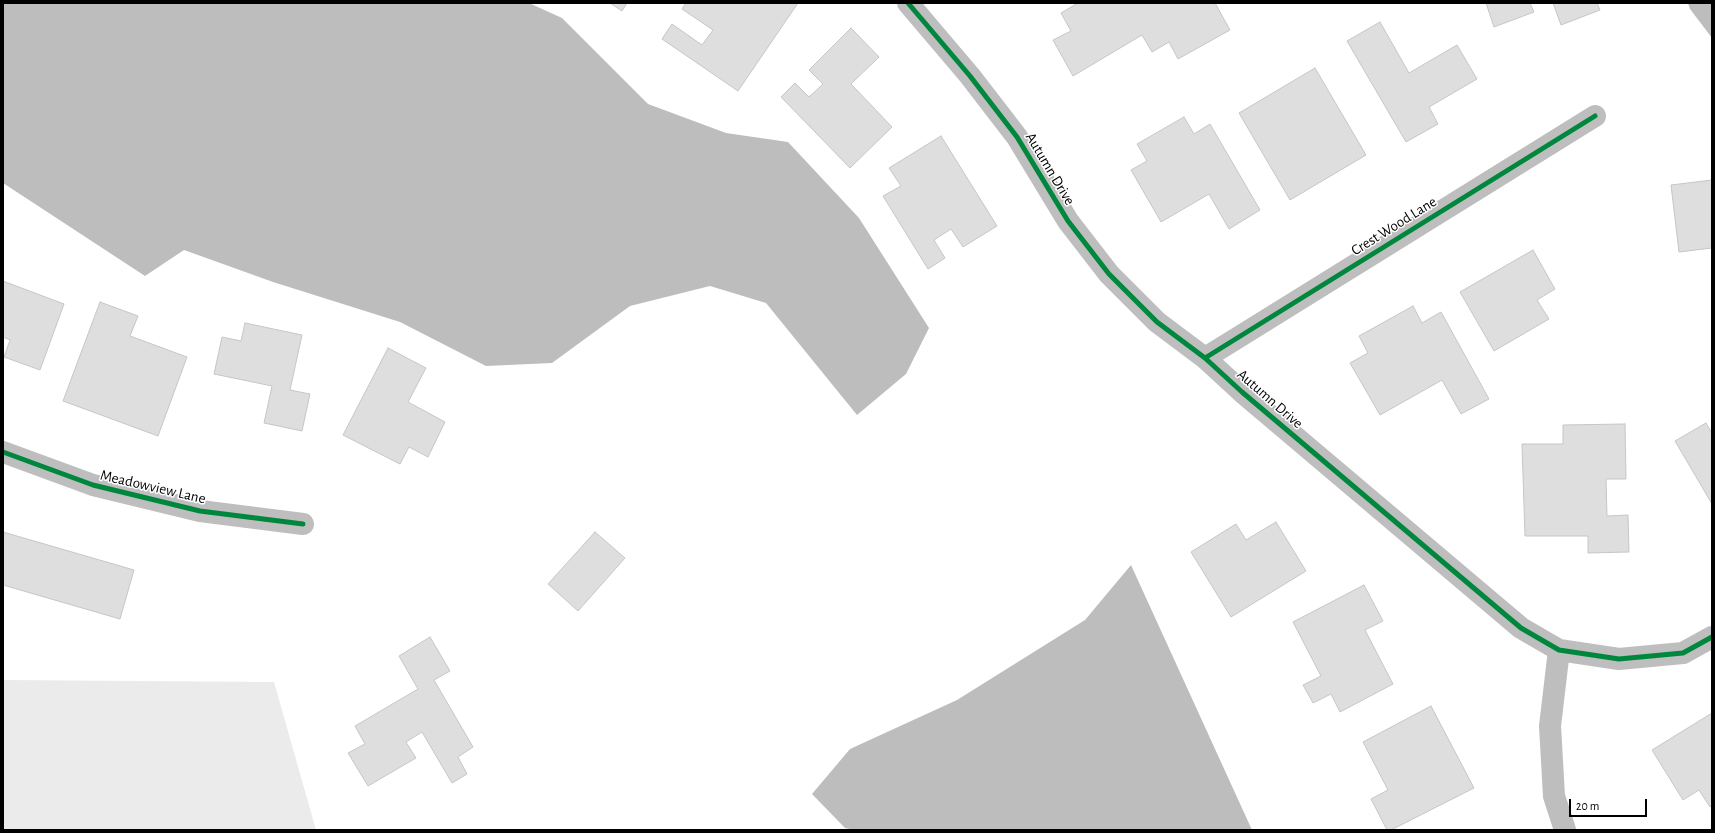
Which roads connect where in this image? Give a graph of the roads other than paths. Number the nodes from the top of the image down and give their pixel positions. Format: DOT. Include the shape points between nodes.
graph roads {
  1 [pos="908,3"];
  2 [pos="1595,116"];
  3 [pos="1205,358"];
  4 [pos="3,452"];
  5 [pos="303,524"];
  6 [pos="1712,637"];
  7 [pos="1559,650"];
  8 [pos="1565,830"];
  1 -- 3 [label="street, Autumn Drive" via="970,76 1017,137 1068,221 1109,274 1157,322"];
  2 -- 3 [label="street, Crest Wood Lane"];
  3 -- 7 [label="street, Autumn Drive" via="1520,628"];
  4 -- 5 [label="street, Meadowview Lane" via="93,485 200,511"];
  6 -- 7 [label="street, Autumn Drive" via="1683,653 1619,659"];
  7 -- 8 [label="street" via="1550,726 1554,796"];
}
